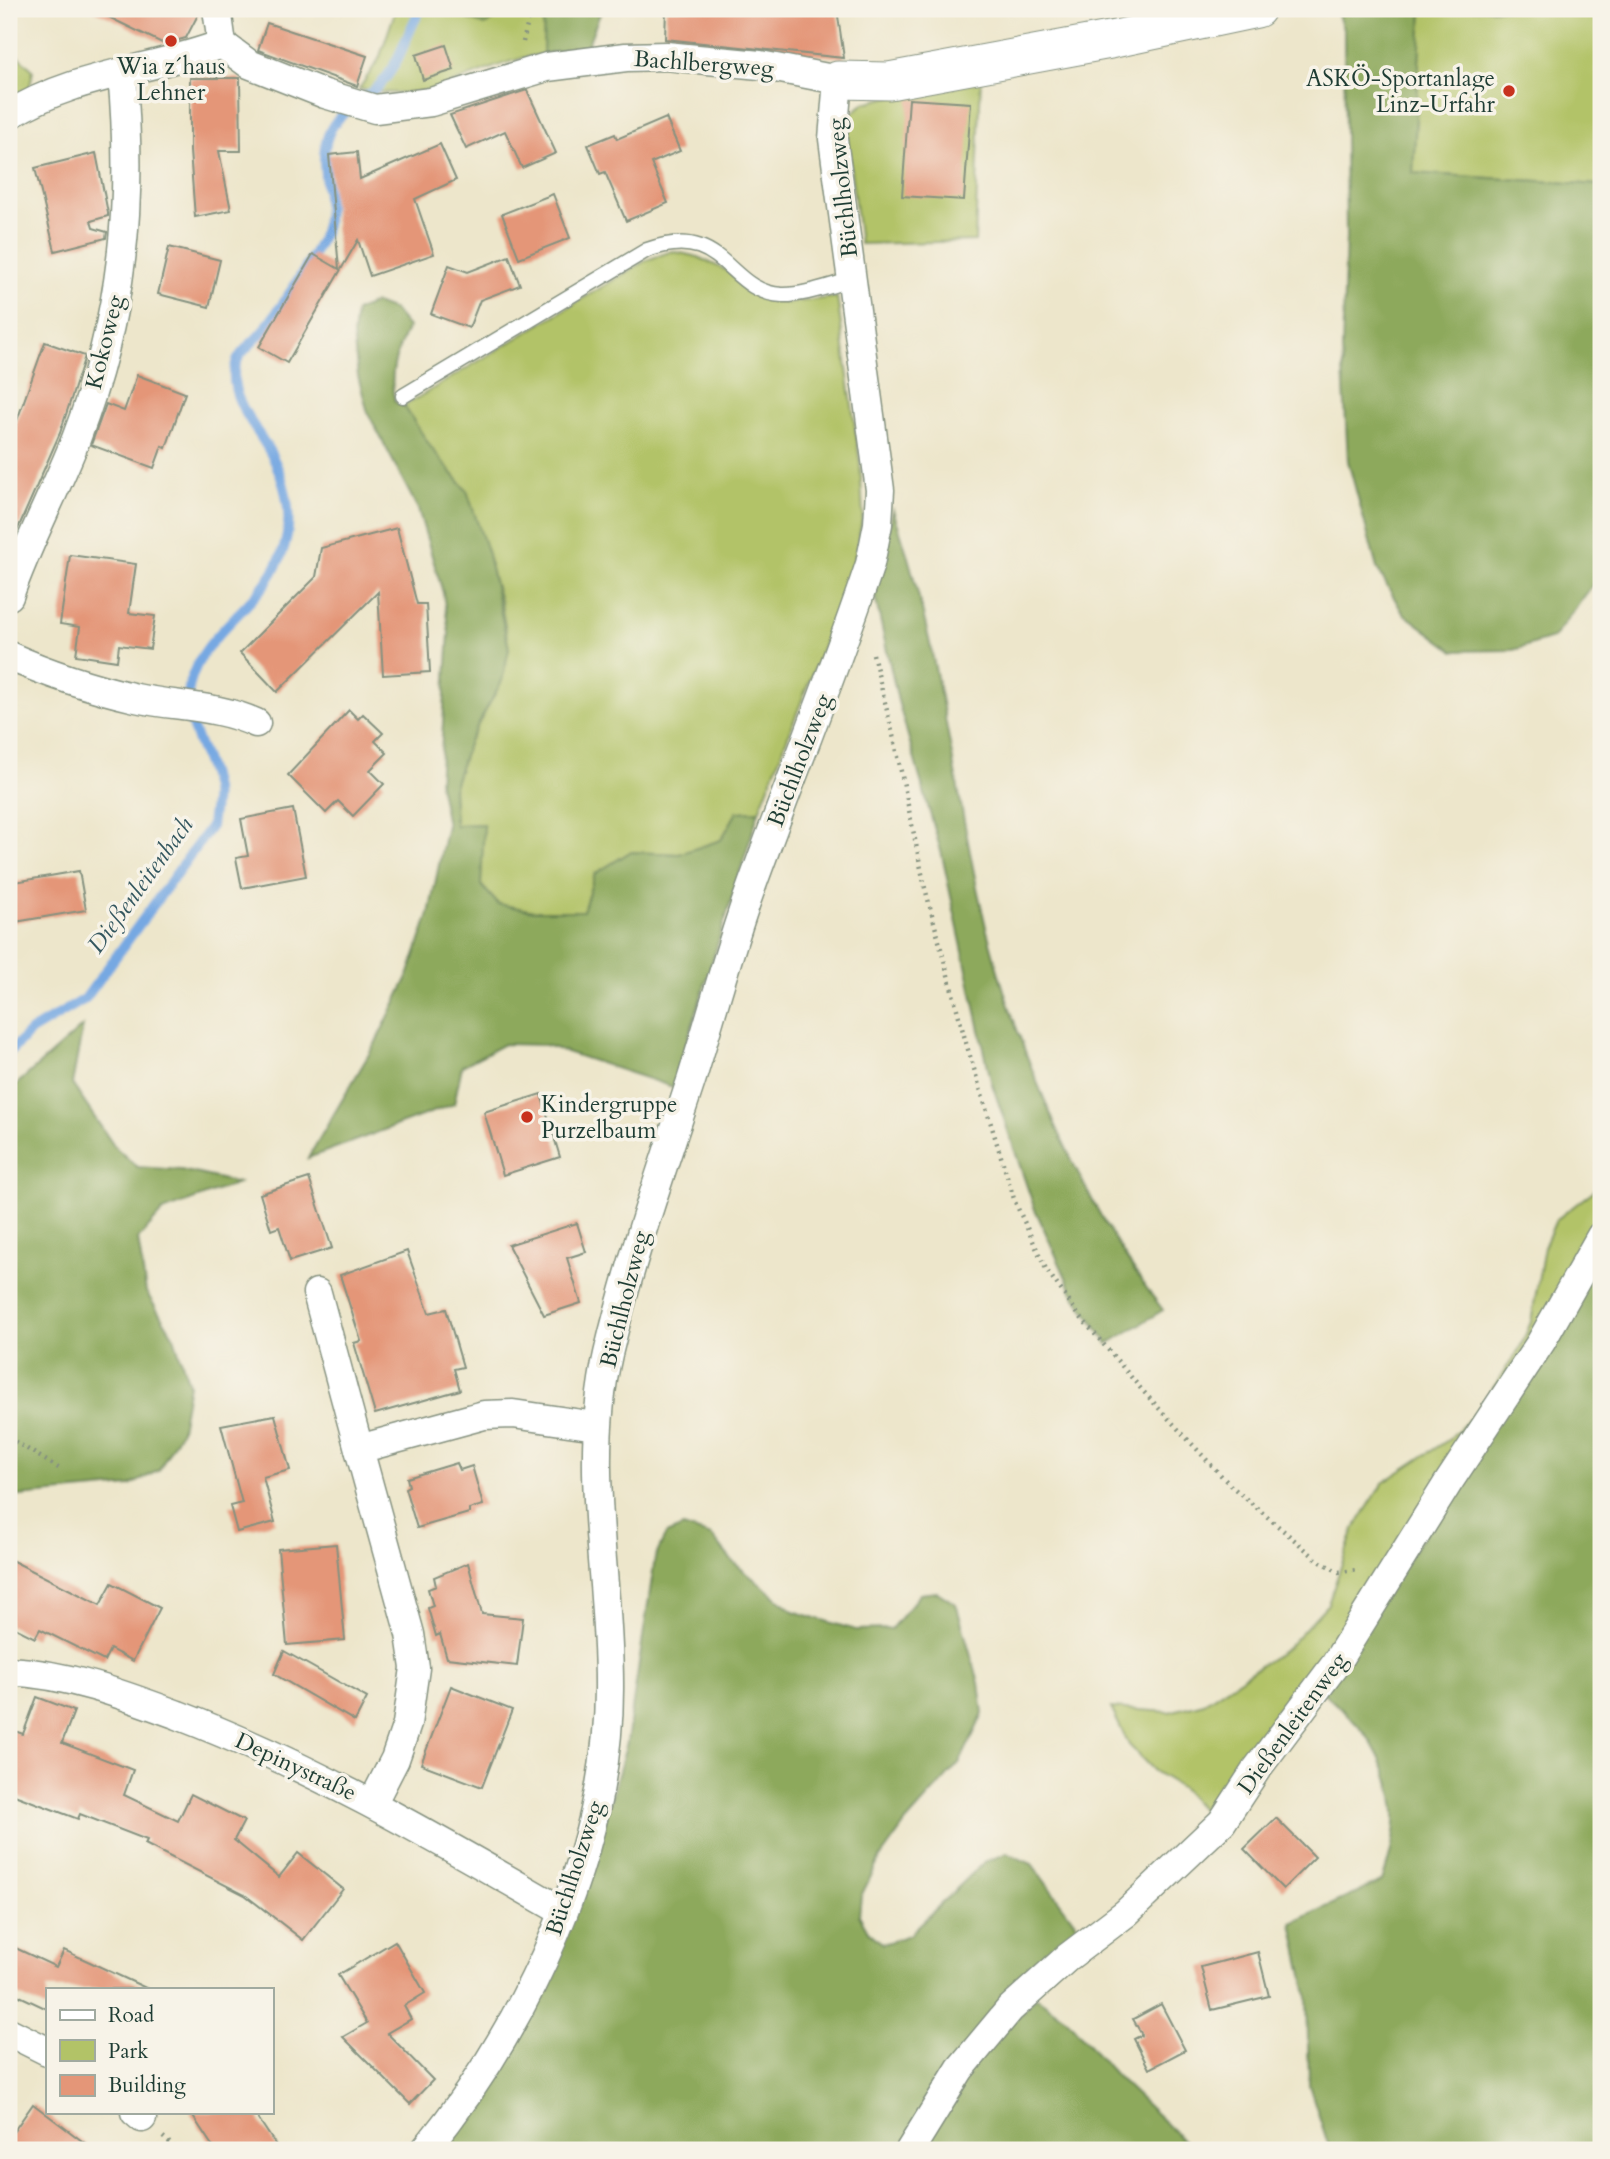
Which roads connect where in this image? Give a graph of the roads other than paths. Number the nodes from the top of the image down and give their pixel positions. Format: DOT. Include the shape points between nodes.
graph roads {
  1 [pos="217,9"];
  2 [pos="1256,9"];
  3 [pos="222,44"];
  4 [pos="122,73"];
  5 [pos="838,79"];
  6 [pos="9,115"];
  7 [pos="851,280"];
  8 [pos="403,396"];
  9 [pos="9,596"];
  10 [pos="9,656"];
  11 [pos="256,723"];
  12 [pos="1601,1236"];
  13 [pos="317,1293"];
  14 [pos="596,1426"];
  15 [pos="359,1449"];
  16 [pos="9,1671"];
  17 [pos="373,1802"];
  18 [pos="562,1912"];
  19 [pos="9,2032"];
  20 [pos="46,2050"];
  21 [pos="425,2150"];
  22 [pos="910,2150"];
  1 -- 3 [label="street"];
  2 -- 5 [label="street, Bachlbergweg" via="889,81"];
  3 -- 4 [label="street"];
  3 -- 5 [label="street, Bachlbergweg" via="249,64 375,109 459,95 547,67 626,57 760,65"];
  4 -- 6 [label="street" via="60,89"];
  4 -- 9 [label="street, Kokoweg" via="129,173 117,301 76,439"];
  5 -- 7 [label="street, Büchlholzweg" via="833,139"];
  7 -- 8 [label="lane" via="783,295 765,291 692,242 669,242 647,250"];
  7 -- 14 [label="street, Büchlholzweg" via="880,490 876,537 852,617 749,894 650,1199 607,1359"];
  10 -- 11 [label="street" via="85,684"];
  12 -- 22 [label="street, Dießenleitenweg" via="1541,1342 1334,1666 1222,1822 1126,1913 1068,1956 1010,2010 960,2069"];
  13 -- 15 [label="street"];
  14 -- 15 [label="street" via="513,1414 484,1415"];
  14 -- 18 [label="street, Büchlholzweg" via="598,1539 610,1688 608,1738 587,1841"];
  15 -- 17 [label="street" via="410,1634 415,1668 407,1724"];
  16 -- 17 [label="street, Depinystraße" via="81,1682 135,1699 280,1756"];
  17 -- 18 [label="street, Depinystraße"];
  18 -- 21 [label="street, Büchlholzweg" via="497,2049"];
  19 -- 20 [label="street"];
}
